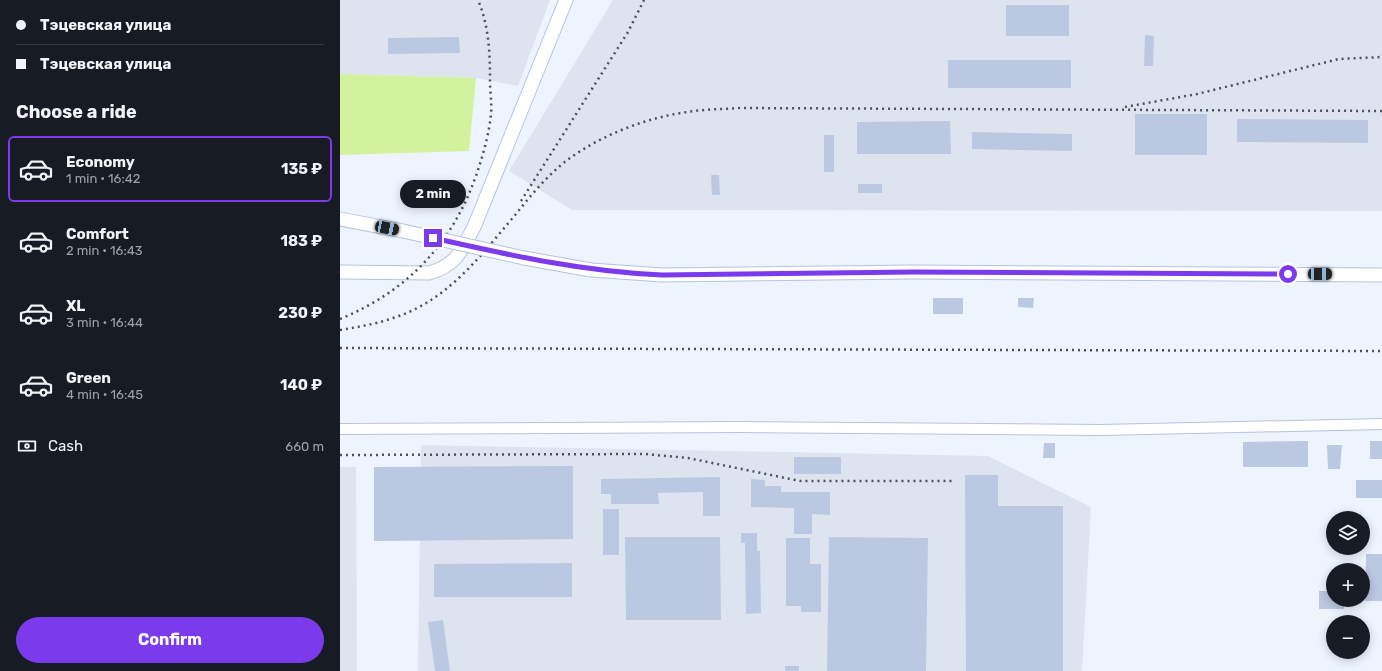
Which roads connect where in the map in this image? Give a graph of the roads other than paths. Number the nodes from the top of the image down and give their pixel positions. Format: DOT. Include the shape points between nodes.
graph roads {
  1 [pos="566,0"];
  2 [pos="340,220"];
  3 [pos="340,272"];
  4 [pos="1382,275"];
  5 [pos="1382,424"];
  6 [pos="340,429"];
  1 -- 3 [label="street" via="474,228 457,259 443,269 430,273"];
  2 -- 4 [label="street, bridge" via="592,270 662,275 921,272"];
  5 -- 6 [label="street" via="1101,430 748,427"];
}
